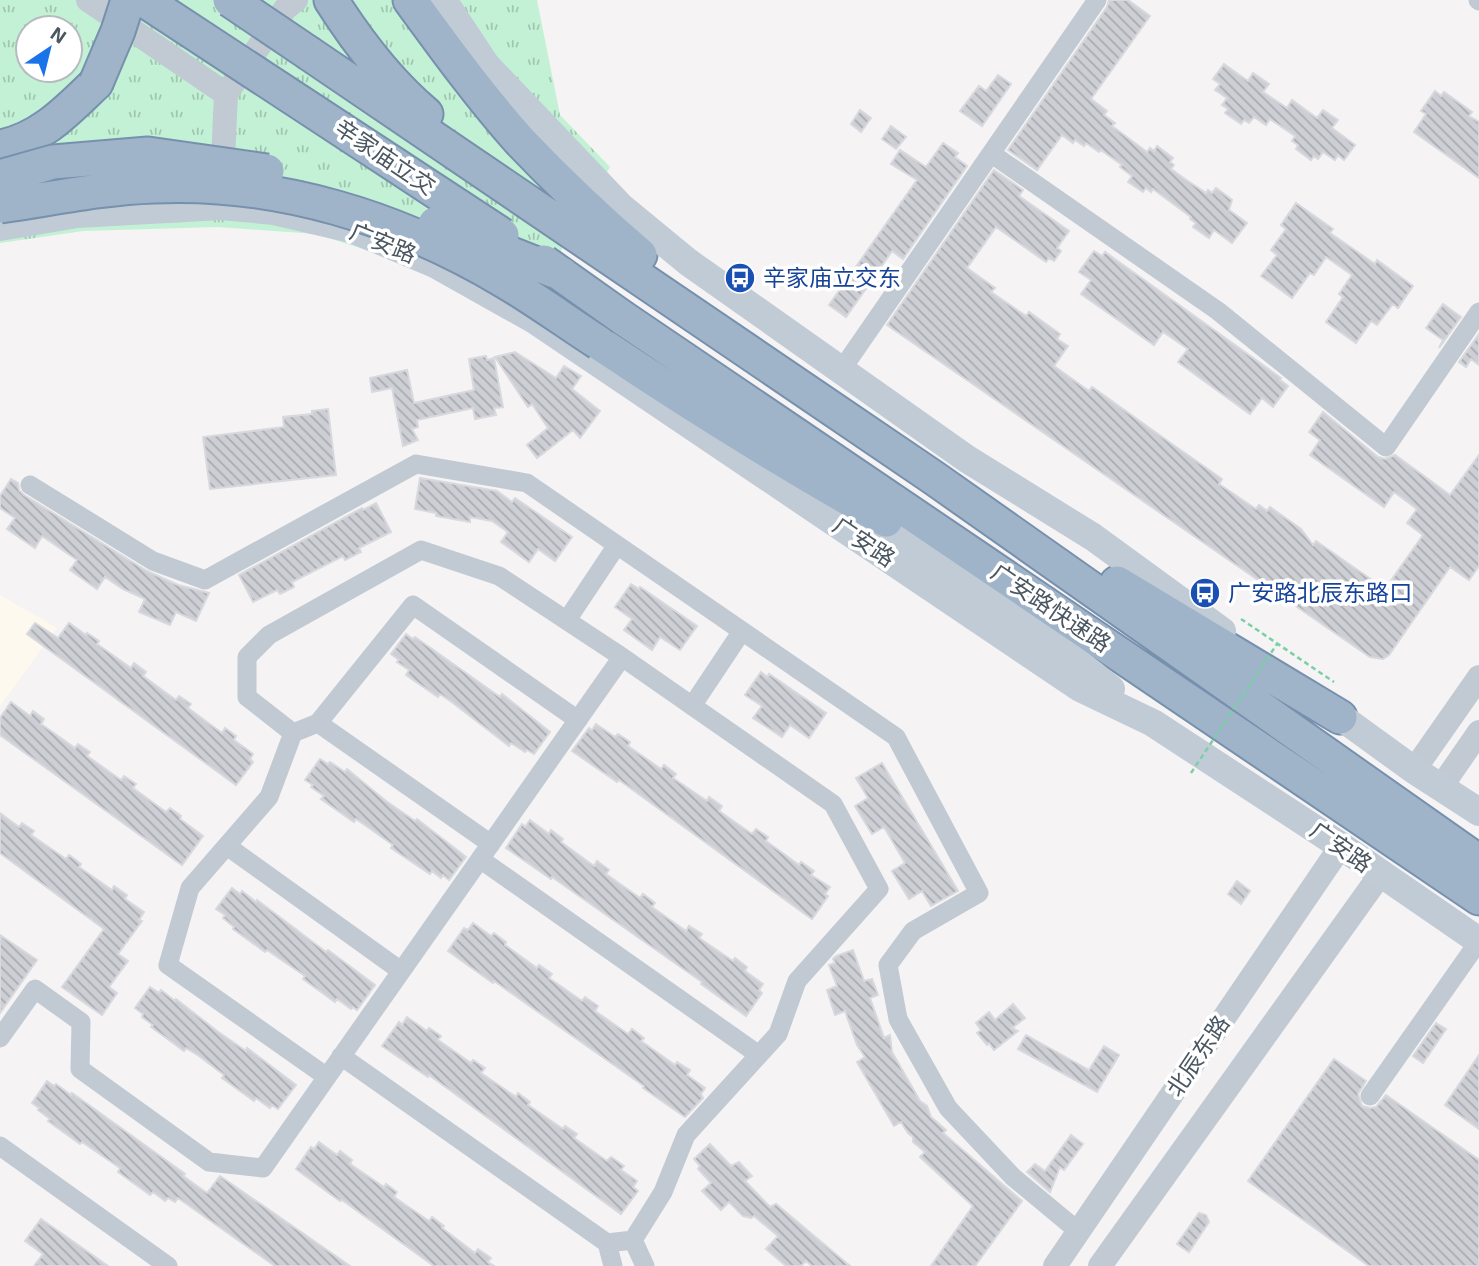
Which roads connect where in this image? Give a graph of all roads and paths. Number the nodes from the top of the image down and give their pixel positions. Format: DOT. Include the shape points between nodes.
graph roads {
  1 [pos="88,0"];
  2 [pos="128,0"];
  3 [pos="144,0"];
  4 [pos="230,0"];
  5 [pos="294,0"];
  6 [pos="331,0"];
  7 [pos="410,0"];
  8 [pos="443,0"];
  9 [pos="1097,0"];
  10 [pos="226,94"];
  11 [pos="0,148"];
  12 [pos="992,154"];
  13 [pos="0,177"];
  14 [pos="523,198"];
  15 [pos="0,206"];
  16 [pos="221,206"];
  17 [pos="0,227"];
  18 [pos="562,274"];
  19 [pos="655,278"];
  20 [pos="1479,312"];
  21 [pos="623,318"];
  22 [pos="840,372"];
  23 [pos="788,466"];
  24 [pos="934,478"];
  25 [pos="30,485"];
  26 [pos="617,545"];
  27 [pos="1233,614"];
  28 [pos="567,621"];
  29 [pos="1081,629"];
  30 [pos="741,631"];
  31 [pos="1277,644"];
  32 [pos="622,657"];
  33 [pos="1479,677"];
  34 [pos="1336,684"];
  35 [pos="691,706"];
  36 [pos="1340,717"];
  37 [pos="578,720"];
  38 [pos="318,723"];
  39 [pos="1153,723"];
  40 [pos="1479,732"];
  41 [pos="293,733"];
  42 [pos="1414,770"];
  43 [pos="1191,772"];
  44 [pos="1441,787"];
  45 [pos="1479,812"];
  46 [pos="227,846"];
  47 [pos="1341,846"];
  48 [pos="486,851"];
  49 [pos="1479,862"];
  50 [pos="1381,875"];
  51 [pos="1479,898"];
  52 [pos="1479,941"];
  53 [pos="401,971"];
  54 [pos="0,1038"];
  55 [pos="759,1055"];
  56 [pos="341,1056"];
  57 [pos="327,1077"];
  58 [pos="1370,1096"];
  59 [pos="0,1146"];
  60 [pos="1078,1231"];
  61 [pos="633,1240"];
  62 [pos="607,1243"];
  63 [pos="168,1266"];
  64 [pos="613,1266"];
  65 [pos="645,1266"];
  66 [pos="1055,1266"];
  67 [pos="1100,1266"];
  1 -- 10 [label="street"];
  2 -- 11 [label="highway, bridge" via="96,82 57,121"];
  3 -- 18 [label="highway, 辛家庙立交, bridge"];
  4 -- 14 [label="highway, 辛家庙立交, bridge"];
  5 -- 10 [label="street"];
  6 -- 14 [label="highway" via="352,33 408,99"];
  7 -- 19 [label="highway" via="520,140"];
  8 -- 22 [label="main road" via="486,65 620,206 688,262"];
  9 -- 12 [label="street"];
  10 -- 16 [label="street"];
  12 -- 20 [label="street" via="1217,311 1386,447"];
  12 -- 22 [label="street"];
  13 -- 18 [label="highway, bridge" via="53,162 148,154 266,170 351,192"];
  14 -- 19 [label="highway, 辛家庙立交"];
  15 -- 23 [label="highway, bridge" via="88,192 199,185 311,200 360,214 429,241 506,282"];
  16 -- 17 [label="main road, 广安路" via="77,214"];
  16 -- 39 [label="main road, 广安路" via="274,211 352,229 435,264 533,319 1080,688"];
  18 -- 21 [label="highway, 辛家庙立交, bridge"];
  19 -- 24 [label="highway, 广安路快速路" via="770,366"];
  21 -- 29 [label="highway, 广安路快速路"];
  22 -- 36 [label="main road" via="1093,537"];
  23 -- 29 [label="highway"];
  23 -- 39 [label="main road" via="969,581"];
  24 -- 36 [label="highway" via="1071,554"];
  24 -- 49 [label="highway, 广安路快速路"];
  25 -- 26 [label="street" via="153,561 205,580 416,464 527,483"];
  26 -- 28 [label="street"];
  26 -- 30 [label="street"];
  27 -- 31 [label="path"];
  28 -- 32 [label="street"];
  28 -- 41 [label="street" via="499,576 421,550 269,635 247,657 247,697"];
  29 -- 51 [label="highway, 广安路快速路"];
  30 -- 35 [label="street"];
  30 -- 60 [label="street" via="896,737 979,893 913,931 888,965 898,1019 948,1108 1013,1177"];
  31 -- 34 [label="path"];
  31 -- 43 [label="path, bridge"];
  32 -- 35 [label="street"];
  32 -- 37 [label="street"];
  33 -- 42 [label="street"];
  35 -- 55 [label="street" via="833,804 879,889 797,981 778,1034"];
  36 -- 42 [label="main road"];
  37 -- 38 [label="street" via="413,605"];
  37 -- 48 [label="street"];
  38 -- 41 [label="street"];
  38 -- 48 [label="street"];
  39 -- 47 [label="main road, 广安路"];
  40 -- 44 [label="street"];
  41 -- 46 [label="street" via="269,797"];
  42 -- 44 [label="main road"];
  44 -- 45 [label="main road"];
  46 -- 53 [label="street"];
  46 -- 57 [label="street" via="190,888 168,965"];
  47 -- 50 [label="main road, 广安路"];
  47 -- 60 [label="street, 北辰东路"];
  48 -- 53 [label="street"];
  48 -- 55 [label="street"];
  50 -- 52 [label="main road, 广安路"];
  50 -- 67 [label="street, 北辰东路"];
  52 -- 58 [label="street"];
  53 -- 56 [label="street"];
  54 -- 57 [label="street" via="35,989 81,1022 80,1069 209,1161 263,1168"];
  55 -- 61 [label="street" via="686,1135 663,1192"];
  56 -- 57 [label="street"];
  56 -- 62 [label="street"];
  59 -- 63 [label="street"];
  60 -- 66 [label="street, 北辰东路"];
  61 -- 62 [label="street"];
  61 -- 65 [label="street"];
  62 -- 64 [label="street"];
}
